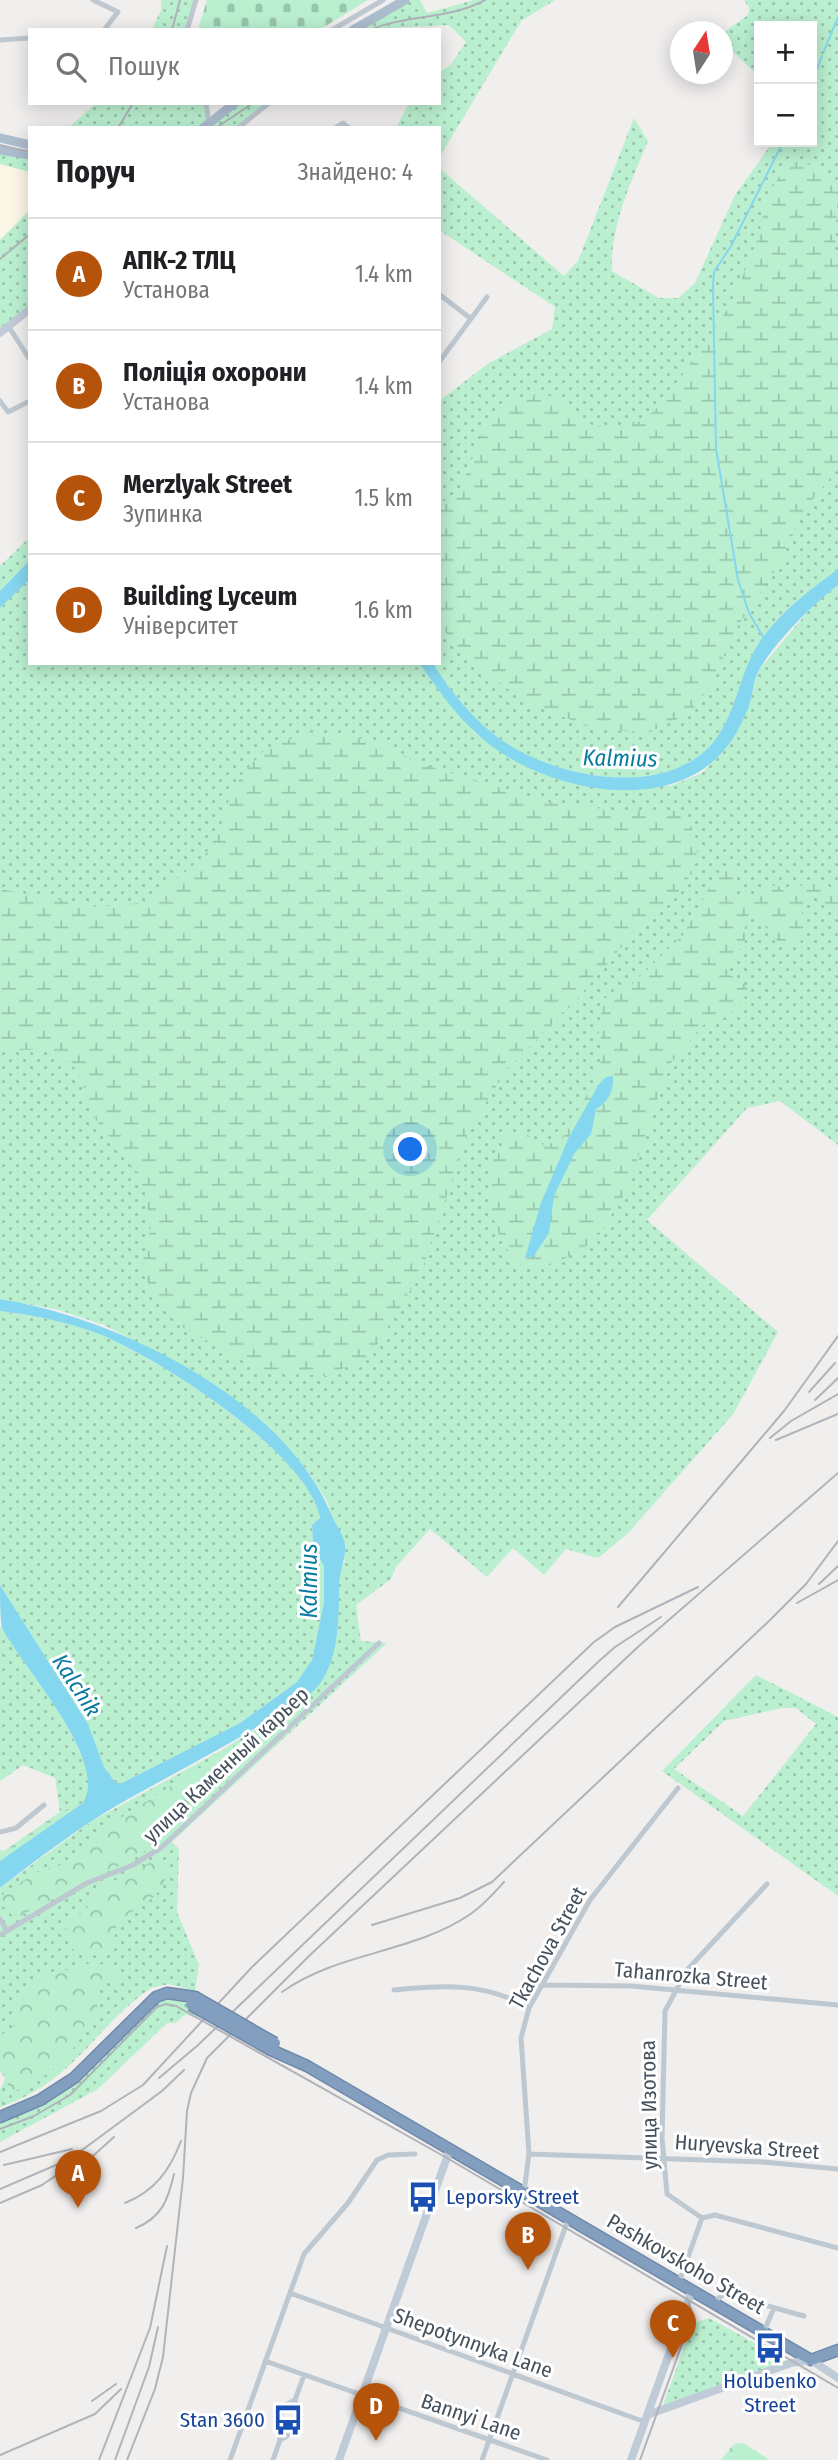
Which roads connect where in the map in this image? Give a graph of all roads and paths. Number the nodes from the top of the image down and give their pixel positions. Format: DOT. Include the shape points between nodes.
graph roads {
  1 [pos="93,0"];
  2 [pos="196,0"];
  3 [pos="383,0"];
  4 [pos="405,0"];
  5 [pos="106,28"];
  6 [pos="188,28"];
  7 [pos="335,28"];
  8 [pos="356,28"];
  9 [pos="28,38"];
  10 [pos="0,40"];
  11 [pos="206,105"];
  12 [pos="233,105"];
  13 [pos="266,105"];
  14 [pos="207,126"];
  15 [pos="244,126"];
  16 [pos="0,138"];
  17 [pos="28,145"];
  18 [pos="0,150"];
  19 [pos="28,155"];
  20 [pos="441,296"];
  21 [pos="487,297"];
  22 [pos="28,311"];
  23 [pos="470,318"];
  24 [pos="9,327"];
  25 [pos="0,333"];
  26 [pos="28,357"];
  27 [pos="441,359"];
  28 [pos="0,401"];
  29 [pos="28,402"];
  30 [pos="379,1643"];
  31 [pos="678,1788"];
  32 [pos="44,1805"];
  33 [pos="0,1832"];
  34 [pos="767,1884"];
  35 [pos="0,1919"];
  36 [pos="7,1931"];
  37 [pos="0,1935"];
  38 [pos="541,1985"];
  39 [pos="394,1990"];
  40 [pos="675,1993"];
  41 [pos="838,2005"];
  42 [pos="529,2008"];
  43 [pos="0,2117"];
  44 [pos="450,2149"];
  45 [pos="415,2154"];
  46 [pos="529,2154"];
  47 [pos="664,2158"];
  48 [pos="838,2169"];
  49 [pos="524,2192"];
  50 [pos="569,2217"];
  51 [pos="702,2218"];
  52 [pos="838,2248"];
  53 [pos="679,2282"];
  54 [pos="692,2290"];
  55 [pos="290,2293"];
  56 [pos="715,2302"];
  57 [pos="774,2308"];
  58 [pos="804,2316"];
  59 [pos="386,2328"];
  60 [pos="764,2332"];
  61 [pos="838,2350"];
  62 [pos="811,2360"];
  63 [pos="265,2361"];
  64 [pos="513,2374"];
  65 [pos="304,2375"];
  66 [pos="838,2378"];
  67 [pos="362,2395"];
  68 [pos="295,2400"];
  69 [pos="646,2418"];
  70 [pos="281,2440"];
  71 [pos="490,2440"];
  72 [pos="230,2460"];
  73 [pos="273,2460"];
  74 [pos="339,2460"];
  75 [pos="482,2460"];
  76 [pos="547,2460"];
  77 [pos="631,2460"];
  1 -- 5 [label="street" via="118,12"];
  2 -- 6 [label="street"];
  3 -- 7 [label="street"];
  4 -- 8 [label="main road"];
  9 -- 10 [label="street"];
  11 -- 14 [label="street"];
  12 -- 14 [label="main road"];
  13 -- 15 [label="street"];
  16 -- 17 [label="main road"];
  18 -- 19 [label="main road"];
  20 -- 23 [label="street"];
  21 -- 23 [label="street"];
  22 -- 24 [label="street"];
  23 -- 27 [label="street"];
  24 -- 25 [label="street"];
  24 -- 26 [label="street"];
  28 -- 29 [label="street" via="8,412"];
  30 -- 36 [label="street, улица Каменный карьер" via="162,1847 131,1866 87,1883"];
  31 -- 38 [label="street, Tkachova Street" via="590,1900"];
  32 -- 33 [label="street" via="16,1828"];
  34 -- 40 [label="street, улица Изотова" via="687,1970"];
  35 -- 36 [label="street"];
  36 -- 37 [label="street, улица Каменный карьер"];
  38 -- 40 [label="street, Tahanrozka Street" via="620,1986"];
  38 -- 42 [label="street, Tkachova Street"];
  39 -- 42 [label="street" via="461,1985"];
  40 -- 41 [label="street, Tahanrozka Street"];
  40 -- 47 [label="street, улица Изотова" via="664,2017"];
  42 -- 46 [label="street, Tkachova Street" via="521,2053"];
  43 -- 44 [label="highway, Pashkovskoho Street, bridge" via="58,2089 150,2001 162,1994 176,1994"];
  44 -- 49 [label="highway, Pashkovskoho Street"];
  44 -- 59 [label="street"];
  45 -- 55 [label="street" via="377,2160 304,2254"];
  46 -- 47 [label="street, Huryevska Street"];
  46 -- 49 [label="street, Tkachova Street"];
  47 -- 48 [label="street, Huryevska Street"];
  47 -- 51 [label="street, улица Изотова" via="668,2196"];
  49 -- 50 [label="highway, Pashkovskoho Street"];
  50 -- 53 [label="highway, Pashkovskoho Street"];
  50 -- 64 [label="street"];
  51 -- 52 [label="street" via="715,2215"];
  51 -- 53 [label="street"];
  53 -- 54 [label="highway, Pashkovskoho Street"];
  54 -- 56 [label="highway, Pashkovskoho Street"];
  54 -- 69 [label="street"];
  55 -- 59 [label="street, Shepotynnyka Lane"];
  55 -- 63 [label="street"];
  56 -- 57 [label="street" via="724,2294"];
  56 -- 60 [label="highway, Pashkovskoho Street"];
  57 -- 58 [label="street"];
  57 -- 60 [label="street"];
  59 -- 64 [label="street, Shepotynnyka Lane"];
  59 -- 67 [label="street"];
  60 -- 62 [label="highway, Pashkovskoho Street"];
  61 -- 62 [label="highway"];
  62 -- 66 [label="street, Pashkovskoho Street"];
  62 -- 69 [label="street" via="791,2363"];
  63 -- 65 [label="street, Bannyi Lane"];
  63 -- 72 [label="street"];
  64 -- 69 [label="street, Shepotynnyka Lane"];
  64 -- 71 [label="street"];
  65 -- 67 [label="street, Bannyi Lane"];
  65 -- 68 [label="street"];
  67 -- 71 [label="street, Bannyi Lane"];
  67 -- 74 [label="street"];
  68 -- 70 [label="street" via="300,2412 292,2434"];
  68 -- 70 [label="street" via="284,2406 279,2417 276,2428"];
  69 -- 77 [label="street"];
  70 -- 73 [label="street"];
  71 -- 75 [label="street"];
  71 -- 76 [label="street, Bannyi Lane"];
}
